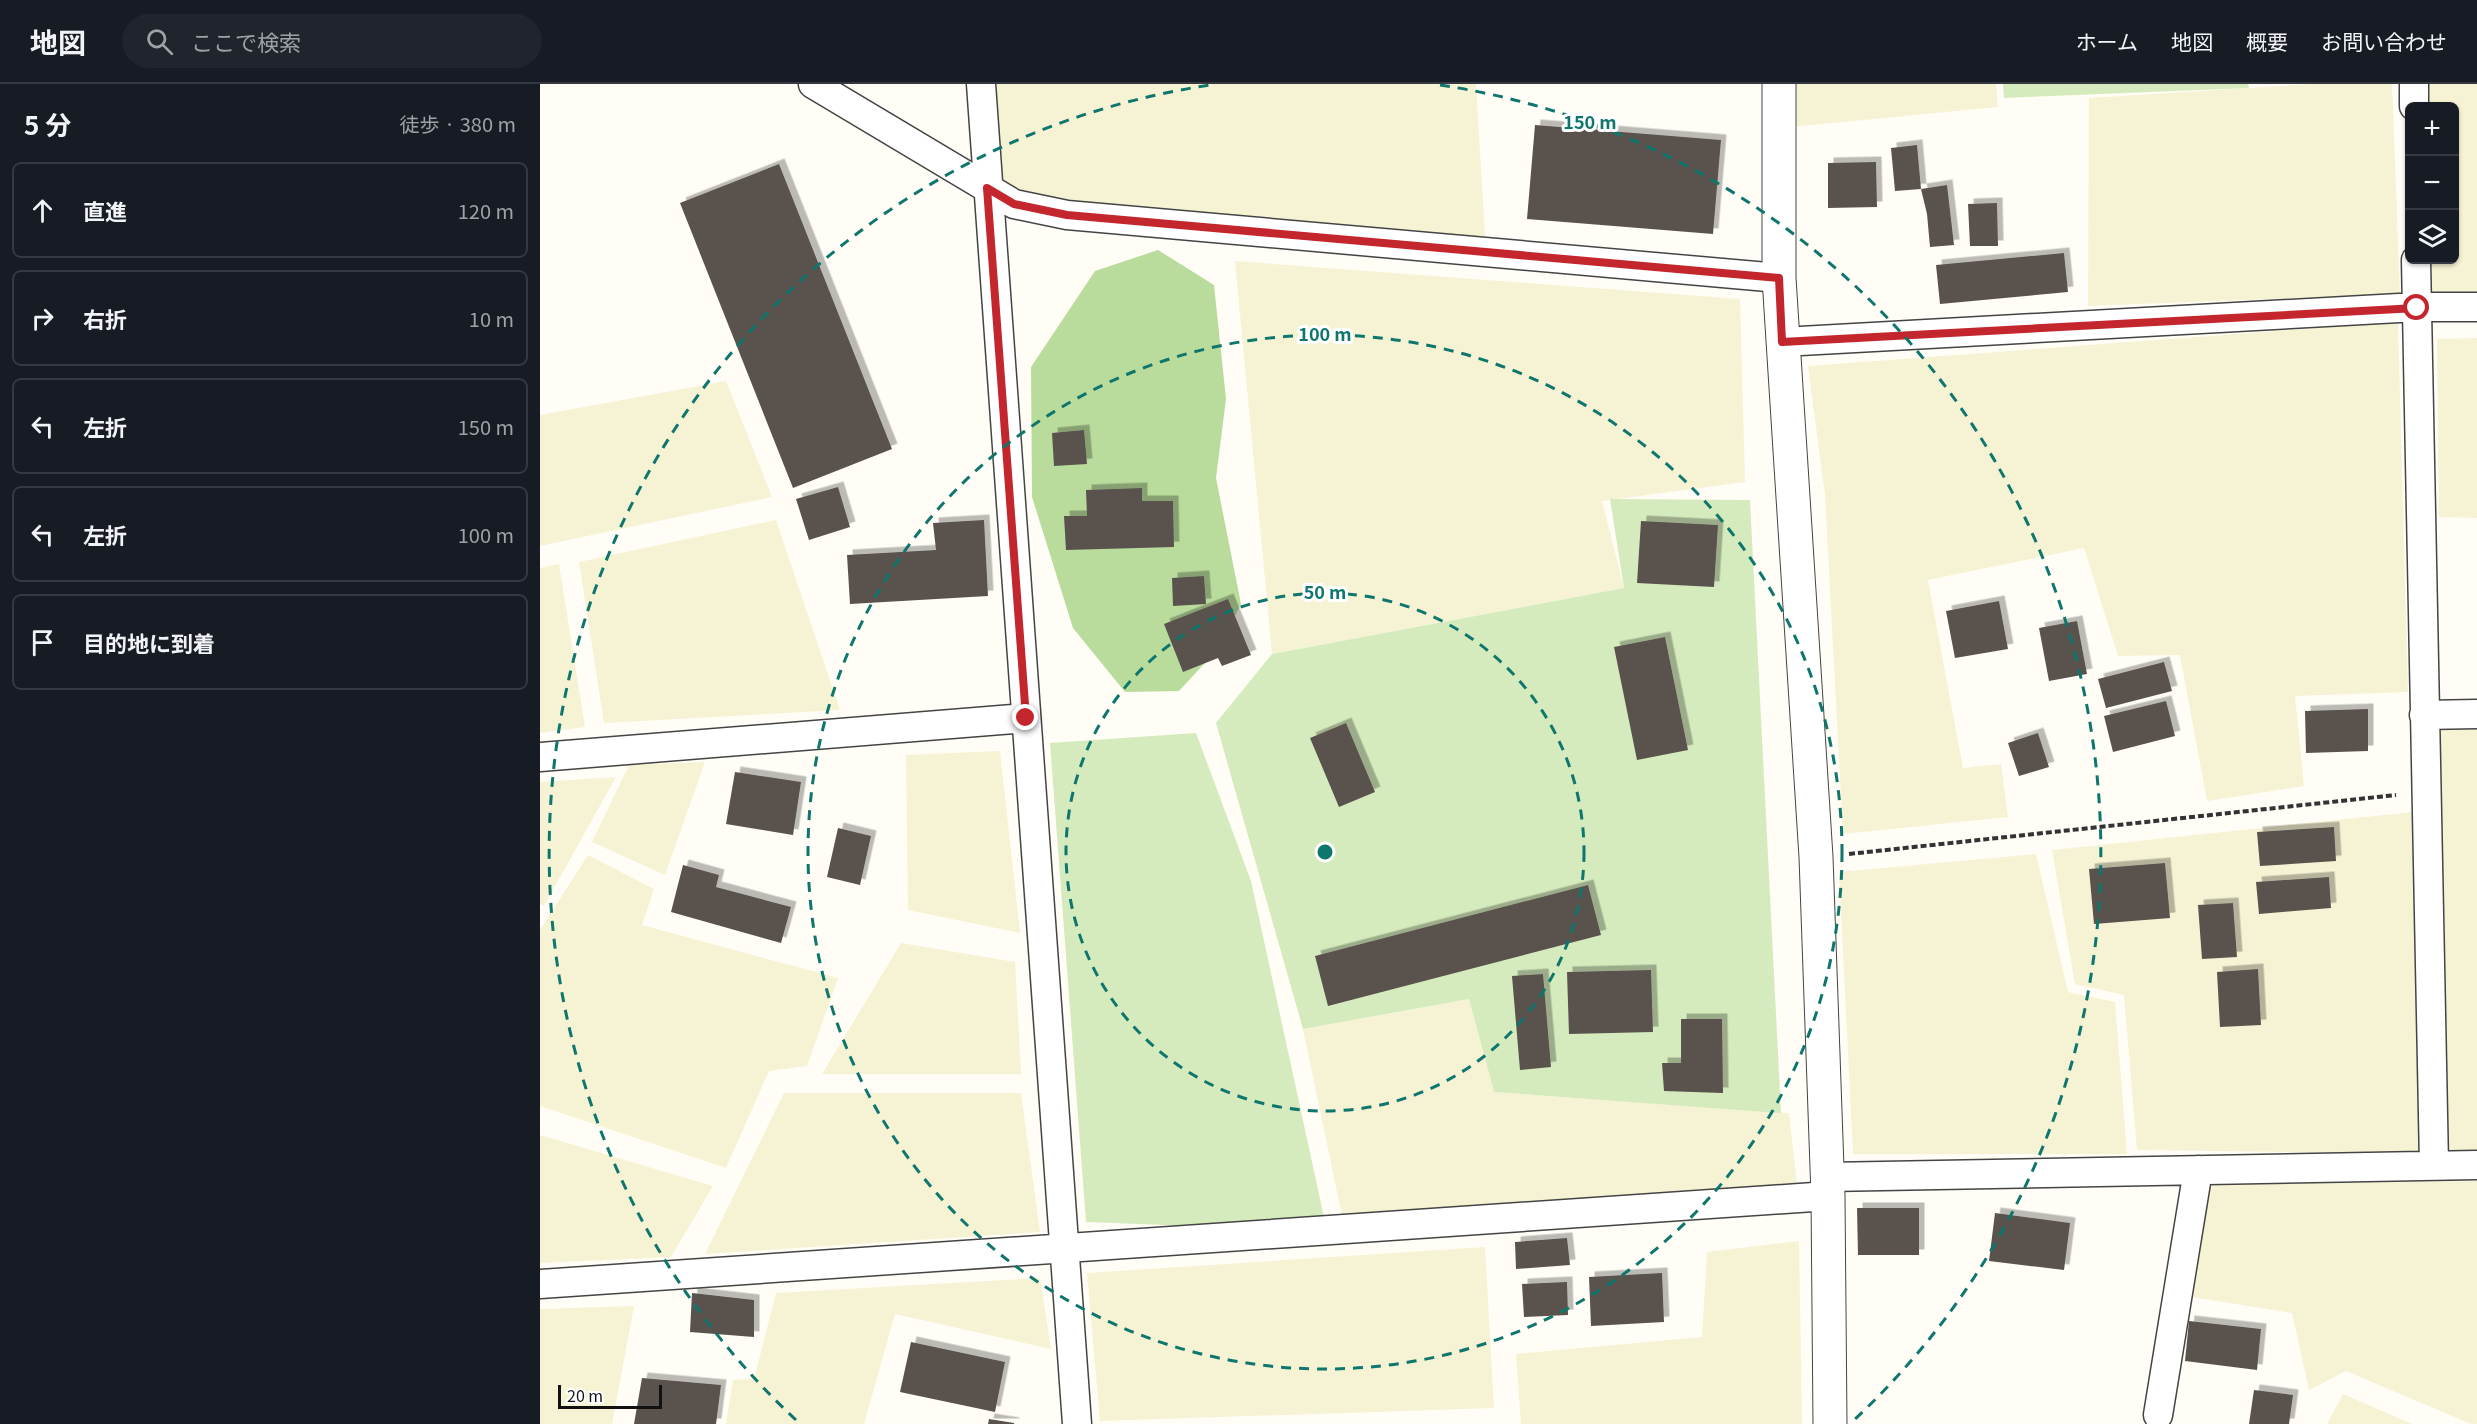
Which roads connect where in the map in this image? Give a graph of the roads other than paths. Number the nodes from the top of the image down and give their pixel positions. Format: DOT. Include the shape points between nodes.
graph roads {
  1 [pos="813,84"];
  2 [pos="981,84"];
  3 [pos="1779,84"];
  4 [pos="2414,84"];
  5 [pos="2414,102"];
  6 [pos="987,188"];
  7 [pos="2416,264"];
  8 [pos="1779,278"];
  9 [pos="2477,307"];
  10 [pos="2417,308"];
  11 [pos="1782,342"];
  12 [pos="2477,714"];
  13 [pos="2424,715"];
  14 [pos="1026,718"];
  15 [pos="540,757"];
  16 [pos="2434,1165"];
  17 [pos="2477,1165"];
  18 [pos="2198,1170"];
  19 [pos="1827,1186"];
  20 [pos="1065,1249"];
  21 [pos="540,1284"];
  22 [pos="2158,1415"];
  23 [pos="1077,1424"];
  24 [pos="1830,1424"];
  1 -- 6 [label="street"];
  2 -- 6 [label="street"];
  3 -- 8 [label="street"];
  4 -- 5 [label="street"];
  6 -- 8 [label="street" via="1014,204 1067,215"];
  6 -- 14 [label="street"];
  7 -- 10 [label="street"];
  8 -- 11 [label="street"];
  9 -- 10 [label="street"];
  10 -- 11 [label="street"];
  10 -- 13 [label="street"];
  11 -- 19 [label="street" via="1816,857"];
  12 -- 13 [label="street"];
  13 -- 16 [label="street"];
  14 -- 15 [label="street"];
  14 -- 20 [label="street"];
  16 -- 17 [label="street"];
  16 -- 18 [label="street"];
  18 -- 19 [label="street"];
  18 -- 22 [label="street"];
  19 -- 20 [label="street"];
  19 -- 24 [label="street"];
  20 -- 21 [label="street"];
  20 -- 23 [label="street"];
}
